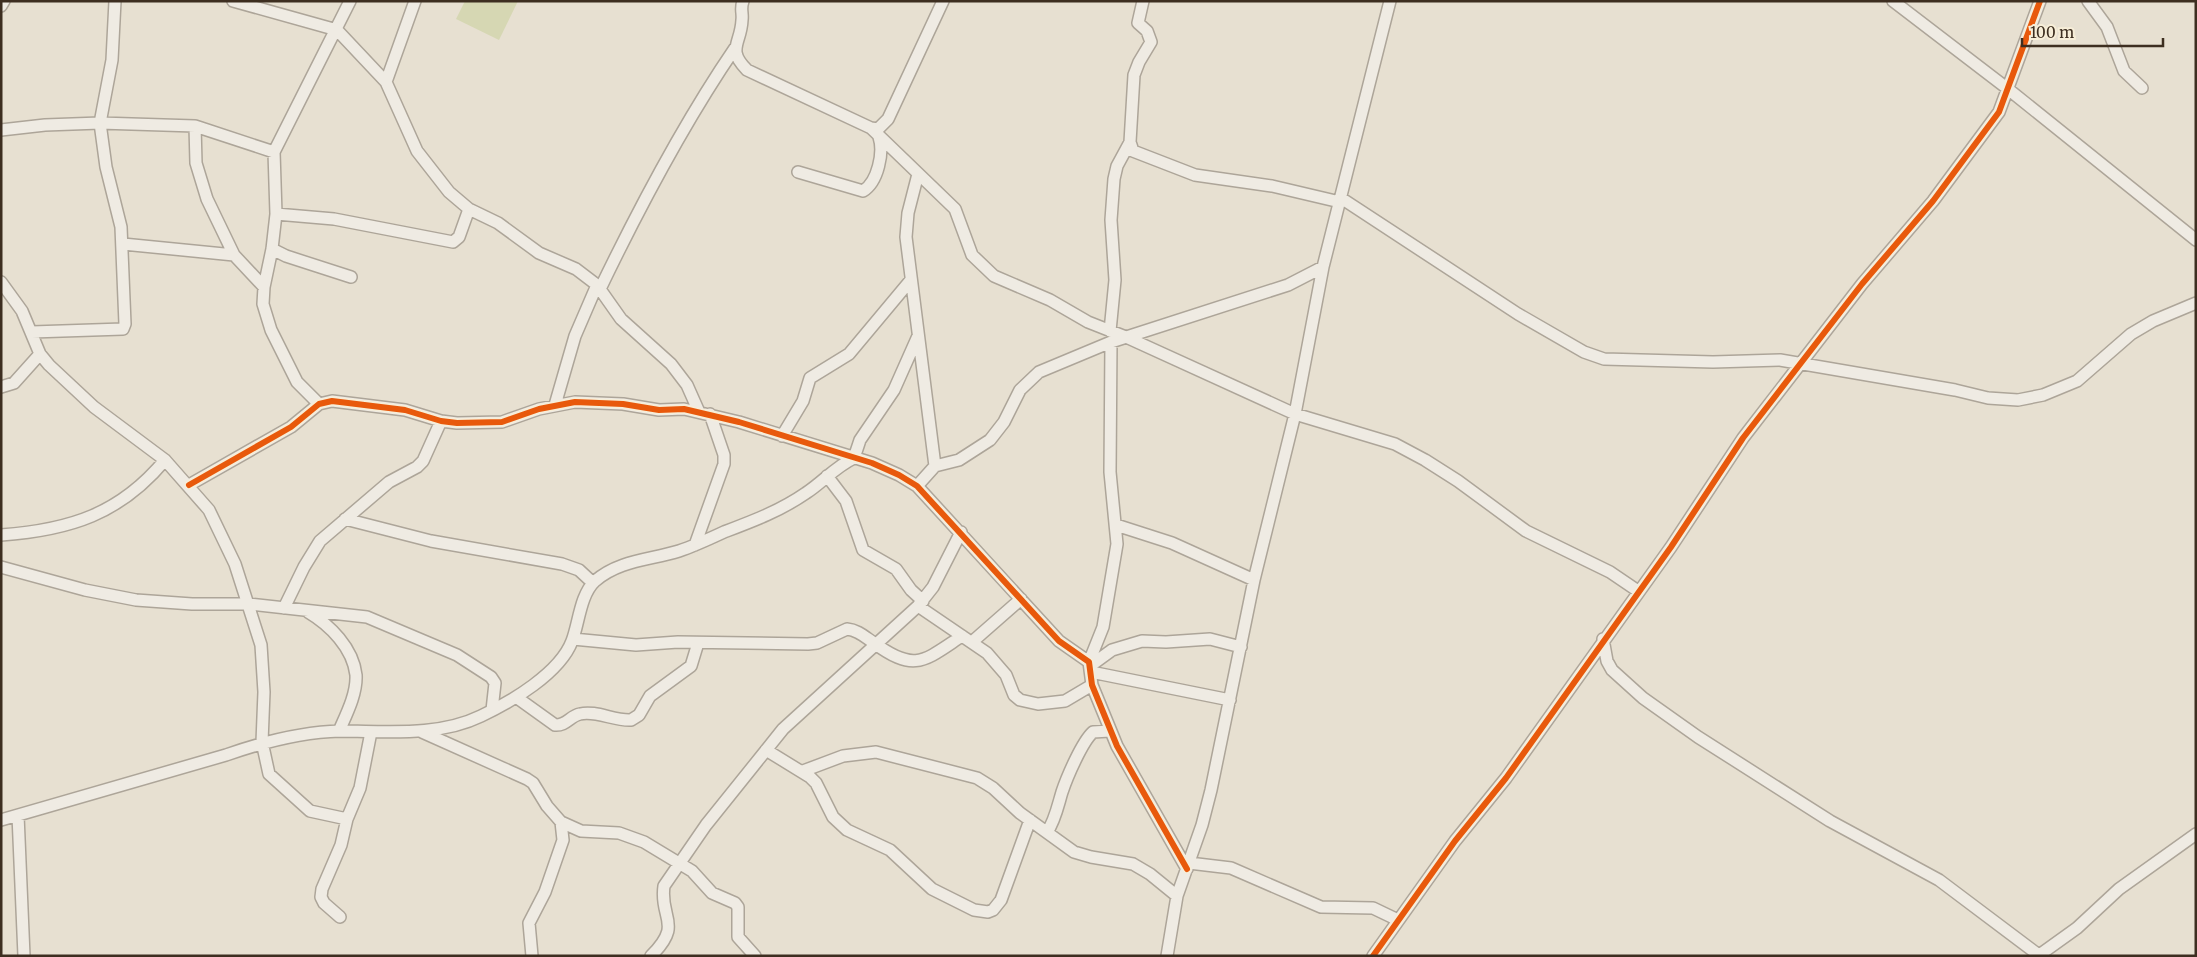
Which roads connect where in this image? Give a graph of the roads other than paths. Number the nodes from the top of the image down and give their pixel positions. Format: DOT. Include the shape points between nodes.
graph roads {
  1 [pos="4,1"];
  2 [pos="114,1"];
  3 [pos="233,1"];
  4 [pos="350,1"];
  5 [pos="415,1"];
  6 [pos="742,1"];
  7 [pos="943,1"];
  8 [pos="1143,1"];
  9 [pos="1390,1"];
  10 [pos="1893,1"];
  11 [pos="2040,1"];
  12 [pos="2088,1"];
  13 [pos="1,6"];
  14 [pos="337,30"];
  15 [pos="735,48"];
  16 [pos="386,82"];
  17 [pos="2142,88"];
  18 [pos="2008,89"];
  19 [pos="100,123"];
  20 [pos="195,126"];
  21 [pos="870,128"];
  22 [pos="1,130"];
  23 [pos="880,137"];
  24 [pos="1130,142"];
  25 [pos="274,152"];
  26 [pos="798,172"];
  27 [pos="918,174"];
  28 [pos="1341,200"];
  29 [pos="469,209"];
  30 [pos="276,214"];
  31 [pos="2196,240"];
  32 [pos="122,244"];
  33 [pos="272,249"];
  34 [pos="234,255"];
  35 [pos="1323,267"];
  36 [pos="351,277"];
  37 [pos="910,281"];
  38 [pos="1,282"];
  39 [pos="264,287"];
  40 [pos="599,287"];
  41 [pos="2196,303"];
  42 [pos="32,332"];
  43 [pos="918,336"];
  44 [pos="1110,336"];
  45 [pos="1126,337"];
  46 [pos="40,354"];
  47 [pos="1800,363"];
  48 [pos="1,387"];
  49 [pos="319,404"];
  50 [pos="555,405"];
  51 [pos="704,413"];
  52 [pos="1295,414"];
  53 [pos="441,421"];
  54 [pos="782,436"];
  55 [pos="854,458"];
  56 [pos="165,460"];
  57 [pos="935,466"];
  58 [pos="827,476"];
  59 [pos="189,485"];
  60 [pos="917,486"];
  61 [pos="345,519"];
  62 [pos="1116,524"];
  63 [pos="961,532"];
  64 [pos="1,535"];
  65 [pos="695,544"];
  66 [pos="1,567"];
  67 [pos="1254,580"];
  68 [pos="593,583"];
  69 [pos="1638,591"];
  70 [pos="1021,599"];
  71 [pos="249,604"];
  72 [pos="920,604"];
  73 [pos="284,608"];
  74 [pos="306,610"];
  75 [pos="573,639"];
  76 [pos="967,639"];
  77 [pos="1603,639"];
  78 [pos="698,643"];
  79 [pos="875,644"];
  80 [pos="1241,646"];
  81 [pos="1585,666"];
  82 [pos="1090,667"];
  83 [pos="1612,670"];
  84 [pos="1092,684"];
  85 [pos="516,697"];
  86 [pos="1230,700"];
  87 [pos="492,710"];
  88 [pos="339,731"];
  89 [pos="421,731"];
  90 [pos="1110,731"];
  91 [pos="371,732"];
  92 [pos="262,742"];
  93 [pos="766,750"];
  94 [pos="803,771"];
  95 [pos="18,816"];
  96 [pos="347,819"];
  97 [pos="1,820"];
  98 [pos="1030,820"];
  99 [pos="561,822"];
  100 [pos="1047,832"];
  101 [pos="2196,834"];
  102 [pos="678,864"];
  103 [pos="1188,866"];
  104 [pos="1177,896"];
  105 [pos="340,917"];
  106 [pos="1398,920"];
  107 [pos="742,944"];
  108 [pos="23,955"];
  109 [pos="2039,955"];
  110 [pos="532,956"];
  111 [pos="651,956"];
  112 [pos="739,956"];
  113 [pos="755,956"];
  114 [pos="1167,956"];
  115 [pos="1373,956"];
  1 -- 13 [label="street"];
  2 -- 19 [label="street" via="112,60"];
  3 -- 14 [label="street"];
  4 -- 14 [label="street"];
  5 -- 16 [label="street"];
  6 -- 15 [label="street" via="742,22"];
  7 -- 21 [label="street" via="888,120 878,129"];
  8 -- 24 [label="street" via="1138,23 1147,31 1150,42 1134,75"];
  9 -- 28 [label="street"];
  10 -- 18 [label="street"];
  11 -- 18 [label="street"];
  12 -- 17 [label="street" via="2107,27 2124,71"];
  14 -- 16 [label="street"];
  14 -- 25 [label="street"];
  15 -- 21 [label="street" via="740,64 752,73"];
  15 -- 40 [label="street" via="636,214"];
  16 -- 29 [label="street" via="417,151 448,192"];
  18 -- 31 [label="street"];
  18 -- 47 [label="street" via="1999,112 1938,194"];
  19 -- 20 [label="street"];
  19 -- 22 [label="street"];
  19 -- 32 [label="street"];
  20 -- 25 [label="street"];
  20 -- 34 [label="street" via="196,163 203,188"];
  21 -- 23 [label="street"];
  23 -- 26 [label="street" via="882,154 871,183 863,191"];
  23 -- 27 [label="street"];
  24 -- 28 [label="street" via="1138,153 1194,175"];
  24 -- 44 [label="street" via="1114,179 1115,280"];
  25 -- 30 [label="street"];
  27 -- 37 [label="street" via="906,224"];
  27 -- 44 [label="street" via="955,209 968,248 985,269 1007,283 1050,300"];
  28 -- 35 [label="street"];
  28 -- 47 [label="street" via="1518,314 1594,356 1615,360 1720,362 1768,359"];
  29 -- 30 [label="street" via="459,237 453,242 334,219"];
  29 -- 40 [label="street" via="498,224 539,253 576,270"];
  30 -- 33 [label="street"];
  32 -- 34 [label="street"];
  32 -- 42 [label="street" via="123,328"];
  33 -- 36 [label="street"];
  33 -- 39 [label="street"];
  34 -- 39 [label="street"];
  35 -- 45 [label="street" via="1288,285"];
  35 -- 52 [label="street"];
  37 -- 43 [label="street"];
  37 -- 54 [label="street" via="849,354 810,378 803,401"];
  38 -- 42 [label="street"];
  39 -- 49 [label="street" via="263,304 270,330 297,382"];
  40 -- 50 [label="street" via="575,336"];
  40 -- 51 [label="street" via="621,319 670,364"];
  41 -- 47 [label="street" via="2153,320 2131,334 2077,381 2030,399 2002,400"];
  42 -- 46 [label="street"];
  43 -- 55 [label="street" via="894,390 860,440"];
  43 -- 57 [label="street"];
  44 -- 45 [label="street"];
  44 -- 57 [label="street" via="1039,372 1020,390 1004,422 990,440 960,460"];
  44 -- 62 [label="street" via="1110,467"];
  45 -- 52 [label="street"];
  46 -- 48 [label="street" via="14,383"];
  46 -- 56 [label="street" via="94,407"];
  47 -- 69 [label="street" via="1743,438"];
  49 -- 53 [label="street" via="332,401 405,410"];
  49 -- 59 [label="street" via="291,427"];
  50 -- 51 [label="street" via="598,402"];
  50 -- 53 [label="street" via="502,422"];
  51 -- 54 [label="street"];
  51 -- 65 [label="street" via="724,455 724,464"];
  52 -- 67 [label="street"];
  52 -- 69 [label="street" via="1390,442 1425,460 1526,531 1603,568"];
  53 -- 61 [label="street" via="418,467 389,482"];
  54 -- 55 [label="street"];
  55 -- 58 [label="street"];
  55 -- 60 [label="street" via="899,475"];
  56 -- 59 [label="street"];
  56 -- 64 [label="street" via="146,483 117,505 88,519 56,528"];
  57 -- 60 [label="street"];
  58 -- 65 [label="street" via="806,494 778,510"];
  58 -- 72 [label="street" via="846,501 863,550 896,569"];
  59 -- 71 [label="street" via="217,524"];
  60 -- 63 [label="street"];
  61 -- 68 [label="street" via="431,541 562,564 579,570"];
  61 -- 73 [label="street" via="320,541 311,554"];
  62 -- 67 [label="street" via="1172,543"];
  62 -- 82 [label="street" via="1117,544 1104,619"];
  63 -- 70 [label="street"];
  63 -- 72 [label="street"];
  65 -- 68 [label="street" via="624,564"];
  66 -- 71 [label="street" via="136,600"];
  67 -- 80 [label="street"];
  68 -- 75 [label="street" via="583,603"];
  69 -- 77 [label="street"];
  70 -- 76 [label="street"];
  70 -- 82 [label="street" via="1059,641"];
  71 -- 73 [label="street"];
  71 -- 92 [label="street" via="261,645 264,670"];
  72 -- 76 [label="street"];
  72 -- 79 [label="street"];
  73 -- 74 [label="street"];
  74 -- 87 [label="street" via="367,617 457,655 494,679"];
  74 -- 88 [label="street" via="335,633 356,676 350,705"];
  75 -- 78 [label="street" via="636,645"];
  75 -- 85 [label="street" via="557,665"];
  76 -- 79 [label="street" via="918,662 907,662"];
  76 -- 84 [label="street" via="987,653 1006,675 1014,695 1028,703 1065,701"];
  77 -- 81 [label="street"];
  77 -- 83 [label="street" via="1607,662"];
  78 -- 79 [label="street" via="817,644 847,629 861,633"];
  78 -- 85 [label="street" via="691,666 650,696 639,715 631,720 584,713 575,715 562,725 555,725"];
  79 -- 93 [label="street" via="799,713"];
  80 -- 82 [label="street" via="1210,639 1132,642 1112,650"];
  80 -- 86 [label="street"];
  81 -- 83 [label="street" via="1597,663"];
  81 -- 106 [label="street" via="1506,778"];
  82 -- 84 [label="street"];
  82 -- 86 [label="street"];
  83 -- 109 [label="street" via="1628,687 1698,737 1830,820 1940,880"];
  84 -- 90 [label="street"];
  85 -- 87 [label="street"];
  86 -- 103 [label="street" via="1211,790"];
  87 -- 89 [label="street" via="472,720"];
  88 -- 91 [label="street"];
  88 -- 92 [label="street"];
  89 -- 91 [label="street"];
  89 -- 99 [label="street" via="527,779"];
  90 -- 100 [label="street" via="1093,732 1087,739 1063,788"];
  90 -- 103 [label="street"];
  91 -- 96 [label="street" via="364,774"];
  92 -- 95 [label="street"];
  92 -- 96 [label="street" via="269,774 275,782 310,811"];
  93 -- 94 [label="street"];
  93 -- 102 [label="street"];
  94 -- 98 [label="street" via="843,756 866,752 888,754 977,778 994,788"];
  94 -- 98 [label="street" via="816,783 839,824 890,850 932,889 982,912 993,910 1001,900"];
  95 -- 97 [label="street"];
  95 -- 108 [label="street"];
  96 -- 105 [label="street" via="341,845 321,897"];
  98 -- 100 [label="street"];
  99 -- 102 [label="street" via="581,831 619,833 634,838"];
  99 -- 110 [label="street" via="563,840 545,892 529,923"];
  100 -- 104 [label="street" via="1082,855 1142,868"];
  101 -- 109 [label="street" via="2118,889 2077,928"];
  102 -- 107 [label="street" via="692,872 712,893 735,903 738,907 736,930"];
  102 -- 111 [label="street" via="664,886 669,932"];
  103 -- 104 [label="street"];
  103 -- 106 [label="street" via="1231,868 1321,906 1373,908"];
  104 -- 114 [label="street"];
  106 -- 115 [label="street"];
  107 -- 112 [label="street"];
  107 -- 113 [label="street"];
}
